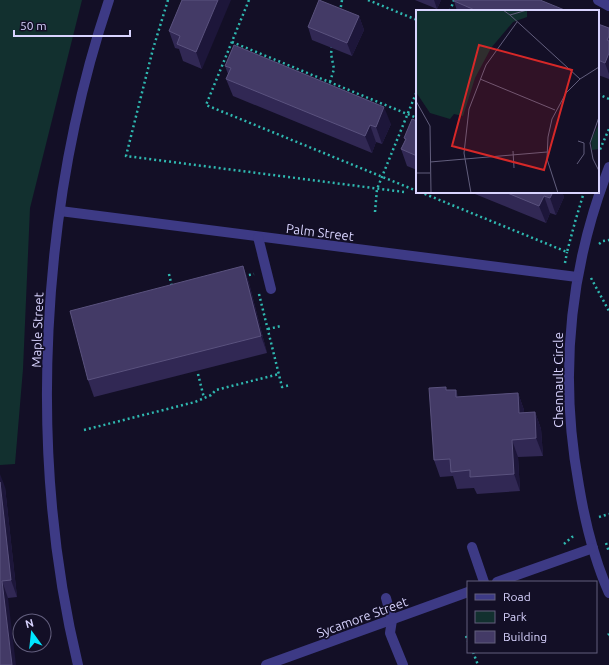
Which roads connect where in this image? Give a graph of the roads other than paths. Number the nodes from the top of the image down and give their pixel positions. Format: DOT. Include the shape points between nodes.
graph roads {
  1 [pos="109,0"];
  2 [pos="598,0"];
  3 [pos="609,6"];
  4 [pos="609,167"];
  5 [pos="60,211"];
  6 [pos="258,237"];
  7 [pos="577,277"];
  8 [pos="271,289"];
  9 [pos="472,547"];
  10 [pos="592,548"];
  11 [pos="516,579"];
  12 [pos="484,581"];
  13 [pos="503,581"];
  14 [pos="467,592"];
  15 [pos="609,593"];
  16 [pos="386,598"];
  17 [pos="392,620"];
  18 [pos="78,665"];
  19 [pos="266,665"];
  20 [pos="403,665"];
  1 -- 5 [label="street, Maple Street" via="78,112"];
  2 -- 3 [label="street"];
  4 -- 7 [label="street, Chennault Circle" via="590,220"];
  5 -- 6 [label="street, Palm Street"];
  5 -- 18 [label="street, Maple Street" via="49,326 48,433 50,479 60,567"];
  6 -- 7 [label="street, Palm Street"];
  6 -- 8 [label="street"];
  7 -- 10 [label="street, Chennault Circle" via="569,361 570,421 574,457"];
  9 -- 12 [label="street"];
  10 -- 11 [label="street"];
  10 -- 15 [label="street, Chennault Circle"];
  11 -- 13 [label="street"];
  14 -- 17 [label="street, Sycamore Street"];
  16 -- 17 [label="street"];
  17 -- 19 [label="street, Sycamore Street"];
  17 -- 20 [label="street" via="390,633"];
}
